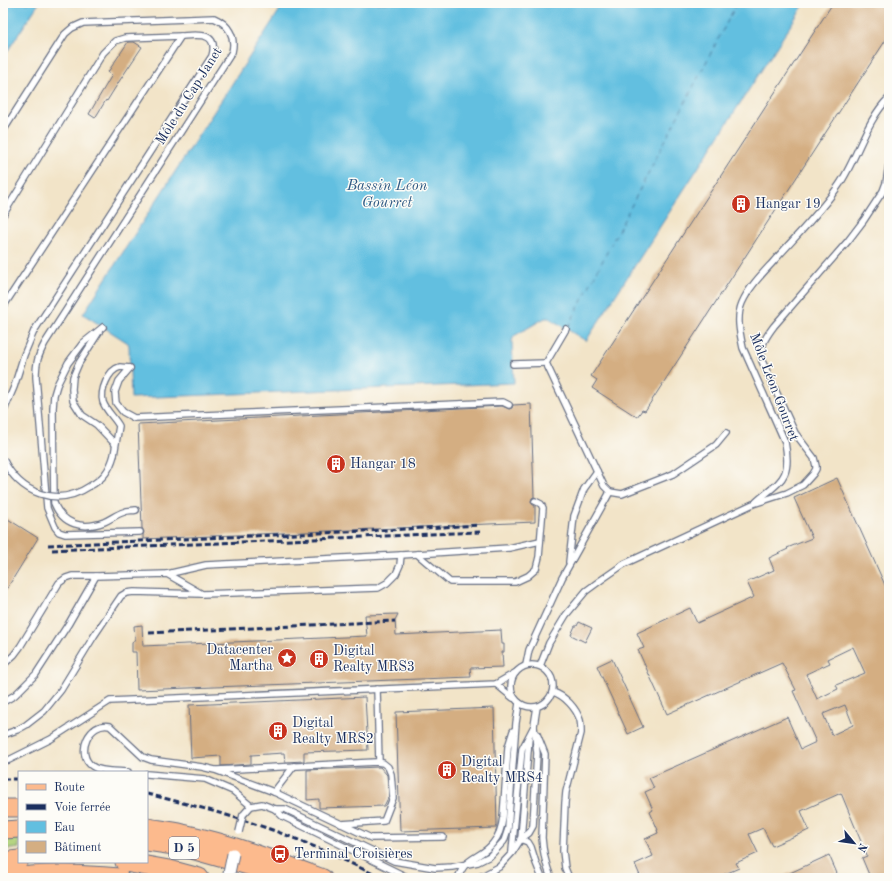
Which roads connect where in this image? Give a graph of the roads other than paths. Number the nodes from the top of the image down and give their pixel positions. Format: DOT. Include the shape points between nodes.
graph roads {
  1 [pos="181,36"];
  2 [pos="889,98"];
  3 [pos="3,131"];
  4 [pos="889,164"];
  5 [pos="3,215"];
  6 [pos="3,307"];
  7 [pos="566,329"];
  8 [pos="546,363"];
  9 [pos="513,364"];
  10 [pos="509,405"];
  11 [pos="4,411"];
  12 [pos="726,433"];
  13 [pos="115,444"];
  14 [pos="3,459"];
  15 [pos="596,471"];
  16 [pos="610,492"];
  17 [pos="535,501"];
  18 [pos="754,504"];
  19 [pos="136,510"];
  20 [pos="140,532"];
  21 [pos="540,541"];
  22 [pos="417,554"];
  23 [pos="401,555"];
  24 [pos="569,566"];
  25 [pos="167,574"];
  26 [pos="96,576"];
  27 [pos="202,594"];
  28 [pos="3,665"];
  29 [pos="526,665"];
  30 [pos="540,666"];
  31 [pos="515,673"];
  32 [pos="496,684"];
  33 [pos="377,689"];
  34 [pos="553,692"];
  35 [pos="517,701"];
  36 [pos="3,702"];
  37 [pos="537,707"];
  38 [pos="516,723"];
  39 [pos="534,726"];
  40 [pos="3,735"];
  41 [pos="530,735"];
  42 [pos="3,761"];
  43 [pos="379,762"];
  44 [pos="294,766"];
  45 [pos="215,770"];
  46 [pos="118,771"];
  47 [pos="148,774"];
  48 [pos="274,792"];
  49 [pos="252,806"];
  50 [pos="3,808"];
  51 [pos="18,808"];
  52 [pos="274,809"];
  53 [pos="341,824"];
  54 [pos="148,827"];
  55 [pos="18,829"];
  56 [pos="3,830"];
  57 [pos="443,837"];
  58 [pos="514,838"];
  59 [pos="521,839"];
  60 [pos="504,841"];
  61 [pos="148,842"];
  62 [pos="236,844"];
  63 [pos="512,853"];
  64 [pos="18,860"];
  65 [pos="3,862"];
  66 [pos="130,863"];
  67 [pos="466,864"];
  68 [pos="12,878"];
  69 [pos="119,878"];
  70 [pos="199,878"];
  71 [pos="228,878"];
  72 [pos="282,878"];
  73 [pos="323,878"];
  74 [pos="409,878"];
  75 [pos="458,878"];
  76 [pos="477,878"];
  77 [pos="542,878"];
  78 [pos="551,878"];
  79 [pos="569,878"];
  1 -- 5 [label="lane, Môle du Cap Janet" via="125,38 115,41 103,53"];
  1 -- 6 [label="lane"];
  1 -- 11 [label="lane, Môle du Cap Janet" via="206,36 213,46 212,56 34,332"];
  2 -- 18 [label="lane, Môle Léon Gourret" via="873,119 836,189 757,279 741,305 739,322 743,348 785,442 787,453 786,474"];
  3 -- 20 [label="lane, Môle du Cap Janet" via="65,34 83,23 214,18 226,26 233,38 232,52 45,343 36,366 47,508 56,528 65,534"];
  4 -- 18 [label="lane, Môle Léon Gourret" via="883,192 864,220 765,339 762,361 795,433 814,458 816,470 803,485"];
  7 -- 8 [label="lane"];
  8 -- 9 [label="lane"];
  8 -- 15 [label="lane"];
  10 -- 13 [label="lane" via="503,402 134,418 123,412 116,403 115,392 119,381 130,368 120,367 113,372 102,390 104,402 119,426"];
  12 -- 16 [label="lane" via="716,445 673,474 622,494"];
  13 -- 14 [label="lane, bridge" via="112,464 96,483 85,490 62,496 39,493 20,483"];
  13 -- 19 [label="lane" via="97,425 82,415 73,401 73,377 78,364 103,327 83,343 68,363 54,394 54,503 61,515 74,525 90,526 105,522 123,512"];
  15 -- 16 [label="lane"];
  15 -- 24 [label="lane" via="584,489 574,516"];
  16 -- 24 [label="lane"];
  17 -- 21 [label="lane" via="543,508"];
  18 -- 30 [label="lane, Môle Léon Gourret" via="624,564 586,591 566,615 549,643"];
  21 -- 22 [label="lane" via="509,548"];
  21 -- 22 [label="lane" via="536,569 515,582 450,582"];
  22 -- 23 [label="lane"];
  23 -- 25 [label="lane" via="206,565"];
  23 -- 27 [label="lane" via="396,574 378,588"];
  24 -- 29 [label="lane" via="529,650"];
  25 -- 26 [label="lane"];
  25 -- 27 [label="lane"];
  26 -- 28 [label="lane" via="72,576 59,583 20,647"];
  26 -- 36 [label="lane" via="36,674 15,695"];
  27 -- 40 [label="lane" via="134,592 121,596 61,690 44,711 26,725"];
  29 -- 30 [label="lane"];
  29 -- 31 [label="lane"];
  30 -- 34 [label="lane" via="546,669 553,680"];
  31 -- 32 [label="lane"];
  31 -- 35 [label="lane" via="511,686"];
  32 -- 33 [label="lane"];
  32 -- 35 [label="lane"];
  33 -- 42 [label="lane" via="110,701 51,739"];
  33 -- 43 [label="lane"];
  34 -- 37 [label="lane" via="547,702"];
  34 -- 79 [label="lane" via="574,709 581,726 565,803 562,851"];
  35 -- 37 [label="lane" via="527,707"];
  35 -- 38 [label="lane"];
  37 -- 39 [label="lane"];
  38 -- 60 [label="lane" via="508,829"];
  38 -- 67 [label="lane" via="508,747 502,826 493,844"];
  39 -- 41 [label="lane"];
  39 -- 59 [label="lane" via="538,753 533,826"];
  39 -- 78 [label="lane" via="545,754 542,838 545,863"];
  41 -- 58 [label="lane" via="522,749"];
  41 -- 59 [label="lane"];
  43 -- 44 [label="lane"];
  43 -- 53 [label="lane" via="388,767 391,774 393,798 384,821"];
  44 -- 45 [label="lane"];
  44 -- 48 [label="lane"];
  45 -- 46 [label="lane" via="151,760 143,757 110,726 99,727 86,741 86,760 98,769"];
  45 -- 48 [label="lane"];
  47 -- 49 [label="lane" via="205,779 233,791"];
  48 -- 53 [label="lane"];
  49 -- 52 [label="lane" via="262,804"];
  49 -- 62 [label="lane, bridge" via="243,815"];
  50 -- 51 [label="main road"];
  52 -- 67 [label="lane" via="285,809 394,861 435,868"];
  52 -- 74 [label="lane" via="282,816"];
  53 -- 57 [label="lane" via="371,838"];
  54 -- 62 [label="main road"];
  55 -- 56 [label="main road"];
  58 -- 59 [label="lane"];
  58 -- 60 [label="lane"];
  58 -- 63 [label="lane"];
  59 -- 63 [label="lane"];
  59 -- 77 [label="lane" via="528,842 531,847"];
  60 -- 67 [label="lane" via="490,856"];
  61 -- 72 [label="main road, D 5" via="181,847"];
  62 -- 71 [label="street, bridge"];
  62 -- 73 [label="main road"];
  63 -- 76 [label="lane" via="499,867"];
  64 -- 65 [label="highway"];
  66 -- 70 [label="highway"];
  67 -- 75 [label="lane"];
  68 -- 69 [label="highway" via="50,875"];
}
